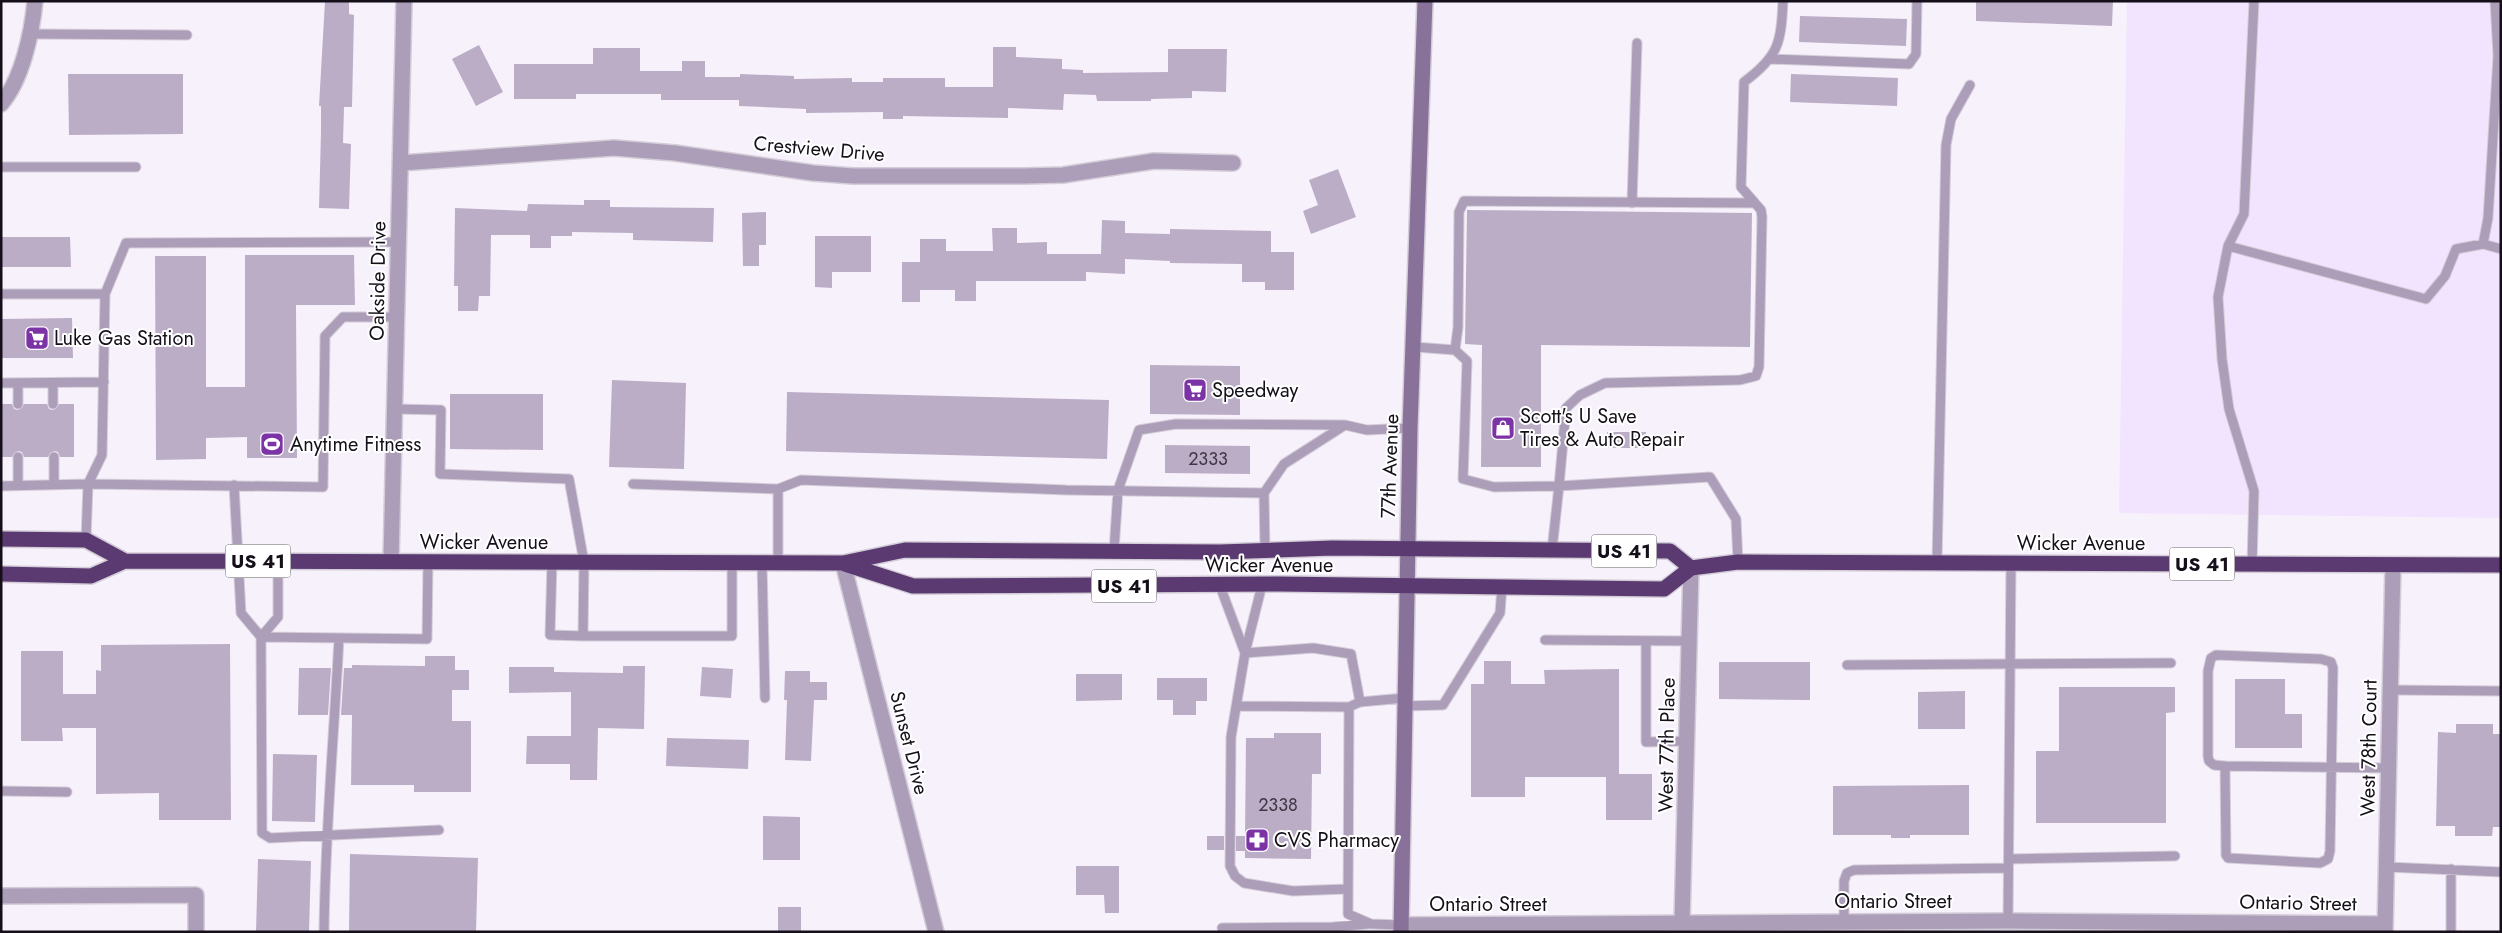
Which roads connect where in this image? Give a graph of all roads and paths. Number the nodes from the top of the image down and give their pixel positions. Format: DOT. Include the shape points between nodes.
graph roads {
  1 [pos="35,1"];
  2 [pos="404,1"];
  3 [pos="1425,1"];
  4 [pos="1783,1"];
  5 [pos="1917,1"];
  6 [pos="2254,1"];
  7 [pos="2495,1"];
  8 [pos="30,34"];
  9 [pos="187,35"];
  10 [pos="1637,44"];
  11 [pos="2500,56"];
  12 [pos="1769,58"];
  13 [pos="1970,85"];
  14 [pos="2,102"];
  15 [pos="401,163"];
  16 [pos="1233,163"];
  17 [pos="1,167"];
  18 [pos="136,168"];
  19 [pos="1632,203"];
  20 [pos="1755,203"];
  21 [pos="399,242"];
  22 [pos="2483,244"];
  23 [pos="2228,246"];
  24 [pos="2501,249"];
  25 [pos="1,294"];
  26 [pos="104,294"];
  27 [pos="397,317"];
  28 [pos="1415,347"];
  29 [pos="1454,350"];
  30 [pos="104,382"];
  31 [pos="1,383"];
  32 [pos="18,383"];
  33 [pos="53,383"];
  34 [pos="18,404"];
  35 [pos="53,404"];
  36 [pos="395,409"];
  37 [pos="1345,425"];
  38 [pos="1410,428"];
  39 [pos="18,457"];
  40 [pos="54,457"];
  41 [pos="54,484"];
  42 [pos="88,484"];
  43 [pos="633,484"];
  44 [pos="18,485"];
  45 [pos="234,485"];
  46 [pos="1,486"];
  47 [pos="1559,486"];
  48 [pos="778,489"];
  49 [pos="1118,490"];
  50 [pos="1264,493"];
  51 [pos="1,539"];
  52 [pos="86,540"];
  53 [pos="1265,550"];
  54 [pos="1408,550"];
  55 [pos="1552,550"];
  56 [pos="1114,551"];
  57 [pos="125,561"];
  58 [pos="240,561"];
  59 [pos="278,561"];
  60 [pos="391,561"];
  61 [pos="428,562"];
  62 [pos="552,562"];
  63 [pos="584,562"];
  64 [pos="1738,562"];
  65 [pos="1938,562"];
  66 [pos="732,563"];
  67 [pos="762,563"];
  68 [pos="778,563"];
  69 [pos="843,563"];
  70 [pos="2011,563"];
  71 [pos="2252,564"];
  72 [pos="2393,565"];
  73 [pos="2501,565"];
  74 [pos="1691,568"];
  75 [pos="1,574"];
  76 [pos="1262,585"];
  77 [pos="1220,586"];
  78 [pos="1407,587"];
  79 [pos="1502,587"];
  80 [pos="583,636"];
  81 [pos="261,638"];
  82 [pos="338,638"];
  83 [pos="1545,640"];
  84 [pos="1646,641"];
  85 [pos="1690,641"];
  86 [pos="1245,653"];
  87 [pos="2171,663"];
  88 [pos="2010,664"];
  89 [pos="1847,665"];
  90 [pos="2390,690"];
  91 [pos="2501,691"];
  92 [pos="765,698"];
  93 [pos="1360,702"];
  94 [pos="1404,702"];
  95 [pos="1237,706"];
  96 [pos="1349,707"];
  97 [pos="1688,742"];
  98 [pos="2225,766"];
  99 [pos="2332,767"];
  100 [pos="2389,768"];
  101 [pos="1,791"];
  102 [pos="67,792"];
  103 [pos="439,830"];
  104 [pos="329,836"];
  105 [pos="2174,856"];
  106 [pos="2009,863"];
  107 [pos="2387,867"];
  108 [pos="2451,869"];
  109 [pos="2501,872"];
  110 [pos="1347,889"];
  111 [pos="1,896"];
  112 [pos="1844,922"];
  113 [pos="1682,923"];
  114 [pos="1371,924"];
  115 [pos="2018,924"];
  116 [pos="1974,926"];
  117 [pos="1738,927"];
  118 [pos="1800,927"];
  119 [pos="1222,928"];
  120 [pos="1401,928"];
  121 [pos="1525,928"];
  122 [pos="1613,928"];
  123 [pos="2385,928"];
  124 [pos="196,932"];
  125 [pos="324,932"];
  126 [pos="936,932"];
  127 [pos="2451,932"];
  1 -- 8 [label="street"];
  2 -- 15 [label="street, Oakside Drive"];
  3 -- 28 [label="street, 77th Avenue"];
  4 -- 12 [label="lane" via="1781,40"];
  5 -- 12 [label="lane" via="1916,54 1909,64"];
  6 -- 23 [label="lane" via="2244,214"];
  7 -- 11 [label="lane"];
  8 -- 9 [label="lane"];
  8 -- 14 [label="street" via="14,87"];
  10 -- 19 [label="lane"];
  11 -- 22 [label="lane" via="2488,218"];
  12 -- 20 [label="lane" via="1763,69 1744,82 1741,187"];
  13 -- 65 [label="lane" via="1951,119 1946,145"];
  15 -- 16 [label="street, Crestview Drive" via="614,148 853,176 1024,176 1154,161"];
  15 -- 21 [label="street, Oakside Drive"];
  17 -- 18 [label="lane"];
  19 -- 20 [label="lane"];
  19 -- 29 [label="lane" via="1464,202 1459,212 1458,327"];
  20 -- 47 [label="lane" via="1762,217 1759,367 1756,376 1740,380 1605,383 1580,395 1566,408"];
  21 -- 26 [label="lane" via="126,243"];
  21 -- 27 [label="street, Oakside Drive"];
  22 -- 23 [label="lane" via="2456,249 2445,276 2426,299"];
  22 -- 24 [label="lane"];
  23 -- 71 [label="lane" via="2218,297 2222,359 2229,409 2254,491"];
  25 -- 26 [label="lane"];
  26 -- 30 [label="lane"];
  27 -- 36 [label="street, Oakside Drive"];
  27 -- 45 [label="lane" via="343,317 325,336 323,487"];
  28 -- 29 [label="lane"];
  28 -- 38 [label="street, 77th Avenue"];
  29 -- 47 [label="lane" via="1467,361 1464,479 1494,487"];
  30 -- 33 [label="lane"];
  30 -- 42 [label="lane" via="102,456"];
  31 -- 32 [label="lane"];
  32 -- 33 [label="lane"];
  32 -- 34 [label="lane"];
  33 -- 35 [label="lane"];
  36 -- 60 [label="street, Oakside Drive"];
  36 -- 63 [label="lane" via="441,410 440,474 569,479"];
  37 -- 38 [label="lane" via="1366,430"];
  37 -- 49 [label="lane" via="1176,424 1139,430"];
  37 -- 50 [label="lane" via="1284,464"];
  38 -- 54 [label="street, 77th Avenue"];
  39 -- 44 [label="lane"];
  40 -- 41 [label="lane"];
  41 -- 42 [label="lane"];
  41 -- 44 [label="lane"];
  42 -- 45 [label="lane"];
  42 -- 52 [label="lane"];
  43 -- 48 [label="lane"];
  44 -- 46 [label="lane"];
  45 -- 58 [label="lane"];
  47 -- 55 [label="lane"];
  47 -- 64 [label="lane" via="1710,477 1736,519"];
  48 -- 49 [label="lane" via="801,480"];
  48 -- 68 [label="lane"];
  49 -- 50 [label="lane"];
  49 -- 56 [label="lane"];
  50 -- 53 [label="lane"];
  51 -- 52 [label="highway, Wicker Avenue / US 41"];
  52 -- 57 [label="highway, Wicker Avenue / US 41"];
  53 -- 54 [label="highway, Wicker Avenue / US 41"];
  53 -- 56 [label="highway, Wicker Avenue / US 41"];
  54 -- 55 [label="highway, Wicker Avenue / US 41"];
  54 -- 78 [label="street, 77th Avenue"];
  55 -- 74 [label="highway, Wicker Avenue / US 41" via="1670,551"];
  56 -- 69 [label="highway, Wicker Avenue / US 41" via="905,550"];
  57 -- 58 [label="highway, Wicker Avenue / US 41"];
  57 -- 75 [label="highway, Wicker Avenue / US 41" via="91,576"];
  58 -- 59 [label="highway, Wicker Avenue / US 41"];
  58 -- 81 [label="lane" via="242,613"];
  59 -- 60 [label="highway, Wicker Avenue / US 41"];
  59 -- 81 [label="lane" via="278,617"];
  60 -- 61 [label="highway, Wicker Avenue / US 41"];
  61 -- 62 [label="highway, Wicker Avenue / US 41"];
  61 -- 82 [label="lane" via="427,639"];
  62 -- 63 [label="highway, Wicker Avenue / US 41"];
  62 -- 80 [label="lane" via="550,635"];
  63 -- 66 [label="highway, Wicker Avenue / US 41"];
  63 -- 80 [label="lane"];
  64 -- 65 [label="highway, Wicker Avenue / US 41"];
  64 -- 74 [label="highway, Wicker Avenue / US 41"];
  65 -- 70 [label="highway, Wicker Avenue / US 41"];
  66 -- 67 [label="highway, Wicker Avenue / US 41"];
  66 -- 80 [label="lane" via="732,636"];
  67 -- 68 [label="highway, Wicker Avenue / US 41"];
  67 -- 92 [label="lane"];
  68 -- 69 [label="highway, Wicker Avenue / US 41"];
  69 -- 77 [label="highway, Wicker Avenue / US 41" via="913,586"];
  69 -- 126 [label="street, Sunset Drive"];
  70 -- 71 [label="highway, Wicker Avenue / US 41"];
  70 -- 88 [label="lane"];
  71 -- 72 [label="highway, Wicker Avenue / US 41"];
  72 -- 73 [label="highway, Wicker Avenue / US 41"];
  72 -- 90 [label="street, West 78th Court"];
  74 -- 79 [label="highway, Wicker Avenue / US 41" via="1664,589"];
  74 -- 85 [label="street, West 77th Place"];
  76 -- 77 [label="highway, Wicker Avenue / US 41"];
  76 -- 78 [label="highway, Wicker Avenue / US 41"];
  76 -- 86 [label="lane"];
  77 -- 86 [label="lane"];
  78 -- 79 [label="highway, Wicker Avenue / US 41"];
  78 -- 94 [label="street, 77th Avenue"];
  79 -- 94 [label="lane" via="1500,613 1443,705"];
  81 -- 82 [label="lane"];
  81 -- 104 [label="lane" via="262,833 270,838"];
  82 -- 104 [label="lane"];
  83 -- 84 [label="lane"];
  84 -- 85 [label="lane"];
  84 -- 97 [label="lane" via="1646,742"];
  85 -- 97 [label="street, West 77th Place"];
  86 -- 93 [label="lane" via="1313,648 1351,654"];
  86 -- 95 [label="lane"];
  87 -- 88 [label="lane"];
  88 -- 89 [label="lane"];
  88 -- 106 [label="lane"];
  90 -- 91 [label="lane"];
  90 -- 100 [label="street, West 78th Court"];
  93 -- 94 [label="lane"];
  93 -- 96 [label="lane"];
  94 -- 120 [label="street, 77th Avenue"];
  95 -- 96 [label="lane"];
  95 -- 110 [label="lane" via="1231,737 1230,866 1235,876 1244,883 1293,890"];
  96 -- 110 [label="lane"];
  97 -- 113 [label="street, West 77th Place"];
  98 -- 99 [label="lane"];
  98 -- 99 [label="lane" via="2228,858 2320,863 2328,859 2330,851"];
  98 -- 99 [label="lane" via="2214,765 2208,756 2208,671 2210,658 2216,655 2331,662"];
  99 -- 100 [label="lane"];
  100 -- 107 [label="street, West 78th Court"];
  101 -- 102 [label="lane"];
  103 -- 104 [label="lane"];
  104 -- 125 [label="lane" via="324,871"];
  105 -- 106 [label="lane"];
  106 -- 112 [label="lane" via="1854,870 1847,873 1844,881"];
  106 -- 115 [label="lane"];
  107 -- 108 [label="lane"];
  107 -- 123 [label="street, West 78th Court"];
  108 -- 109 [label="lane"];
  108 -- 127 [label="lane"];
  110 -- 114 [label="lane" via="1348,914"];
  111 -- 124 [label="street" via="196,895"];
  112 -- 116 [label="street, Ontario Street"];
  112 -- 118 [label="street, Ontario Street"];
  113 -- 117 [label="street, Ontario Street"];
  113 -- 122 [label="street, Ontario Street"];
  114 -- 119 [label="lane"];
  114 -- 120 [label="lane"];
  115 -- 116 [label="street, Ontario Street"];
  115 -- 123 [label="street, Ontario Street"];
  117 -- 118 [label="street, Ontario Street"];
  120 -- 121 [label="street, Ontario Street"];
  121 -- 122 [label="street, Ontario Street"];
}
